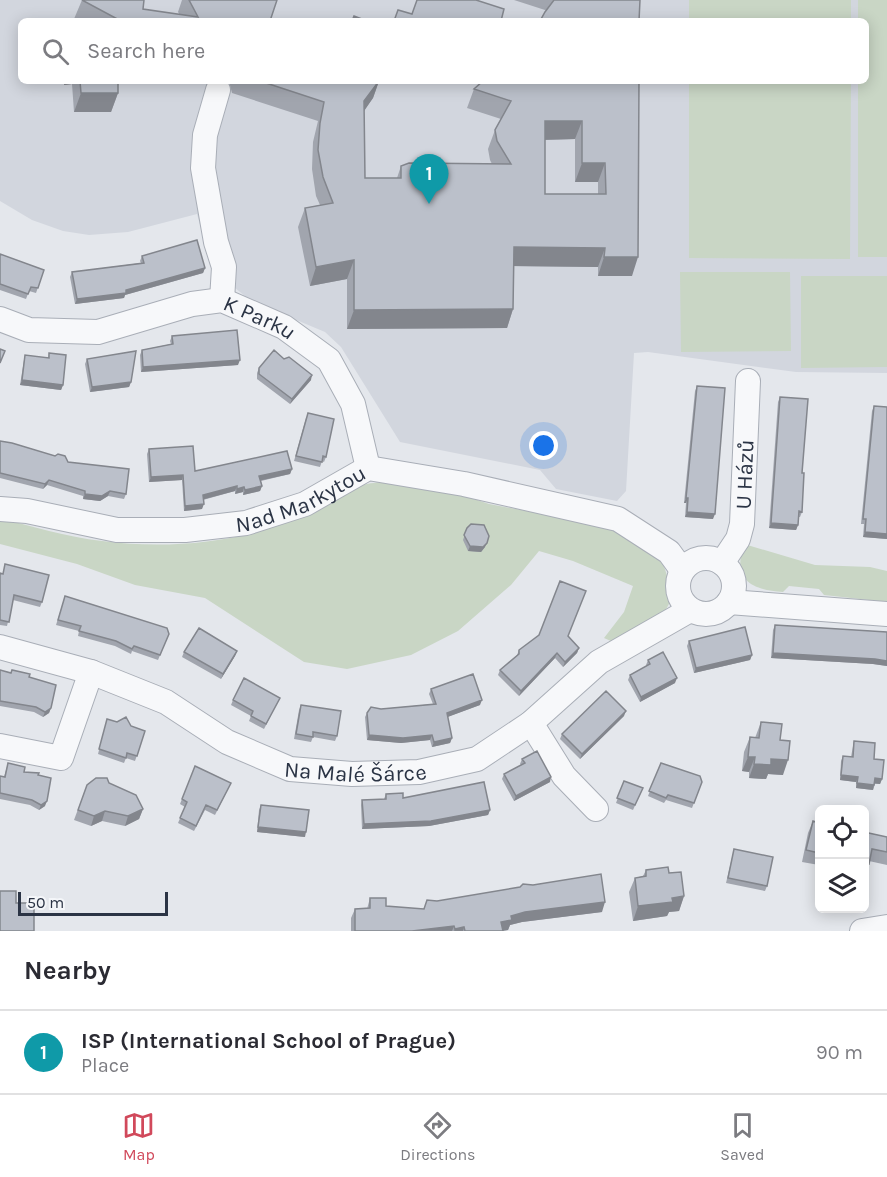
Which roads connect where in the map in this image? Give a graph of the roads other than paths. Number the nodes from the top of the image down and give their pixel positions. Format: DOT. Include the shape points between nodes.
graph roads {
  1 [pos="218,90"];
  2 [pos="222,300"];
  3 [pos="0,319"];
  4 [pos="748,381"];
  5 [pos="368,468"];
  6 [pos="0,509"];
  7 [pos="722,563"];
  8 [pos="682,570"];
  9 [pos="729,602"];
  10 [pos="690,610"];
  11 [pos="887,614"];
  12 [pos="0,647"];
  13 [pos="91,672"];
  14 [pos="531,723"];
  15 [pos="0,746"];
  16 [pos="596,808"];
  17 [pos="887,927"];
  18 [pos="862,931"];
  1 -- 2 [label="street" via="204,135 203,168 224,267"];
  2 -- 3 [label="street, K Parku" via="192,304 98,332 29,330"];
  2 -- 5 [label="street, K Parku" via="284,327 329,360 353,404"];
  4 -- 7 [label="street, U Házů" via="742,524 738,539"];
  5 -- 6 [label="street, Nad Markytou" via="305,504 246,523 185,530 117,530"];
  5 -- 8 [label="street, Nad Markytou" via="464,484 618,519 669,552"];
  7 -- 8 [label="street" via="705,558"];
  7 -- 9 [label="street" via="734,585"];
  8 -- 10 [label="street" via="677,587"];
  9 -- 10 [label="street" via="715,613 698,614"];
  9 -- 11 [label="street"];
  10 -- 14 [label="street, Na Malé Šárce" via="599,662"];
  12 -- 13 [label="street, Na Malé Šárce"];
  13 -- 14 [label="street, Na Malé Šárce" via="166,702 227,742 290,769 352,774 419,772 477,759"];
  13 -- 15 [label="street" via="61,758"];
  14 -- 16 [label="street" via="564,776"];
  17 -- 18 [label="street"];
}
